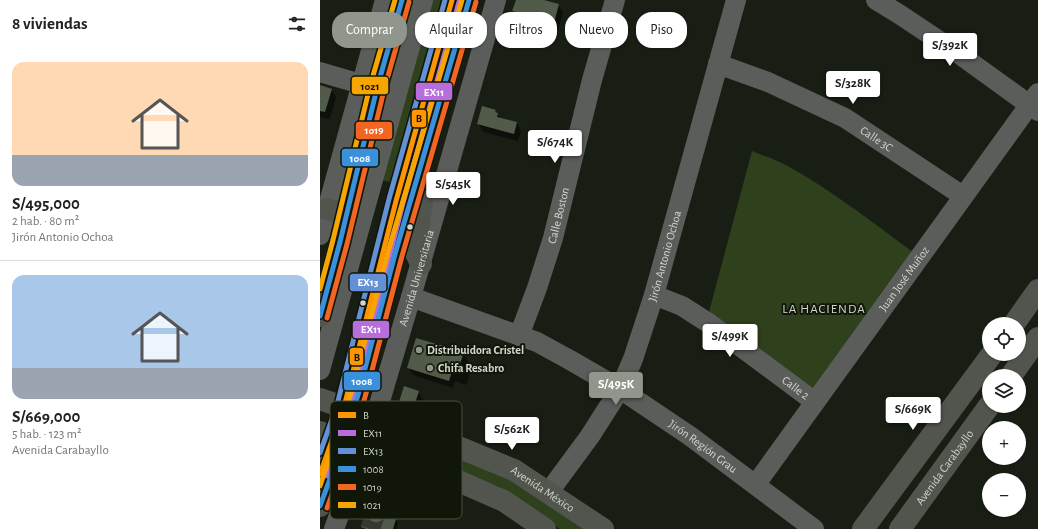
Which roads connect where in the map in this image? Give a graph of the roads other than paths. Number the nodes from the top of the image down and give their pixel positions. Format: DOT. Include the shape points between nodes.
graph roads {
  1 [pos="385,0"];
  2 [pos="402,0"];
  3 [pos="423,0"];
  4 [pos="452,0"];
  5 [pos="469,0"];
  6 [pos="496,0"];
  7 [pos="616,0"];
  8 [pos="736,0"];
  9 [pos="876,0"];
  10 [pos="718,64"];
  11 [pos="320,72"];
  12 [pos="361,84"];
  13 [pos="1035,103"];
  14 [pos="420,167"];
  15 [pos="963,196"];
  16 [pos="337,212"];
  17 [pos="320,235"];
  18 [pos="421,264"];
  19 [pos="1038,290"];
  20 [pos="654,295"];
  21 [pos="411,297"];
  22 [pos="320,316"];
  23 [pos="1019,317"];
  24 [pos="519,336"];
  25 [pos="1038,338"];
  26 [pos="987,361"];
  27 [pos="1016,369"];
  28 [pos="320,370"];
  29 [pos="620,389"];
  30 [pos="320,399"];
  31 [pos="350,401"];
  32 [pos="350,401"];
  33 [pos="380,401"];
  34 [pos="815,402"];
  35 [pos="330,403"];
  36 [pos="984,413"];
  37 [pos="330,442"];
  38 [pos="330,448"];
  39 [pos="462,449"];
  40 [pos="320,474"];
  41 [pos="462,483"];
  42 [pos="756,484"];
  43 [pos="548,493"];
  44 [pos="320,506"];
  45 [pos="338,519"];
  46 [pos="334,529"];
  47 [pos="545,529"];
  48 [pos="603,529"];
  49 [pos="814,529"];
  50 [pos="863,529"];
  51 [pos="900,529"];
  1 -- 12 [label="street"];
  2 -- 16 [label="main road"];
  3 -- 28 [label="street"];
  4 -- 31 [label="street" via="396,200"];
  5 -- 14 [label="main road, Avenida Universitaria"];
  6 -- 18 [label="street, Avenida Universitaria"];
  7 -- 24 [label="street, Calle Boston" via="592,80 553,238"];
  8 -- 10 [label="street, Jirón Antonio Ochoa"];
  9 -- 13 [label="street"];
  10 -- 15 [label="street, Calle 3C" via="768,82 845,118"];
  10 -- 20 [label="street, Jirón Antonio Ochoa"];
  11 -- 12 [label="street"];
  12 -- 16 [label="street"];
  13 -- 15 [label="street, Juan José Muñoz"];
  14 -- 18 [label="main road" via="424,187 415,251"];
  14 -- 32 [label="main road, Avenida Universitaria"];
  15 -- 34 [label="street, Juan José Muñoz"];
  16 -- 17 [label="street"];
  16 -- 22 [label="main road"];
  18 -- 21 [label="street, Avenida Universitaria"];
  19 -- 23 [label="main road"];
  20 -- 29 [label="street, Jirón Antonio Ochoa" via="633,359"];
  20 -- 34 [label="street, Calle 2" via="682,306 710,324"];
  21 -- 24 [label="street, Jirón Región Grau"];
  21 -- 33 [label="street, Avenida Universitaria"];
  24 -- 29 [label="street, Jirón Región Grau" via="537,342"];
  25 -- 27 [label="main road"];
  26 -- 50 [label="main road"];
  29 -- 42 [label="street, Jirón Región Grau"];
  29 -- 43 [label="street, Jirón Antonio Ochoa" via="590,436"];
  30 -- 35 [label="main road, Avenida México"];
  34 -- 42 [label="street, Juan José Muñoz"];
  36 -- 51 [label="main road, Avenida Carabayllo"];
  37 -- 40 [label="street"];
  38 -- 44 [label="main road, Avenida Universitaria"];
  39 -- 43 [label="main road, Avenida México" via="514,470"];
  41 -- 47 [label="main road" via="504,501"];
  42 -- 49 [label="street, Jirón Región Grau"];
  43 -- 48 [label="main road, Avenida México"];
  45 -- 46 [label="street, Avenida Universitaria"];
}
